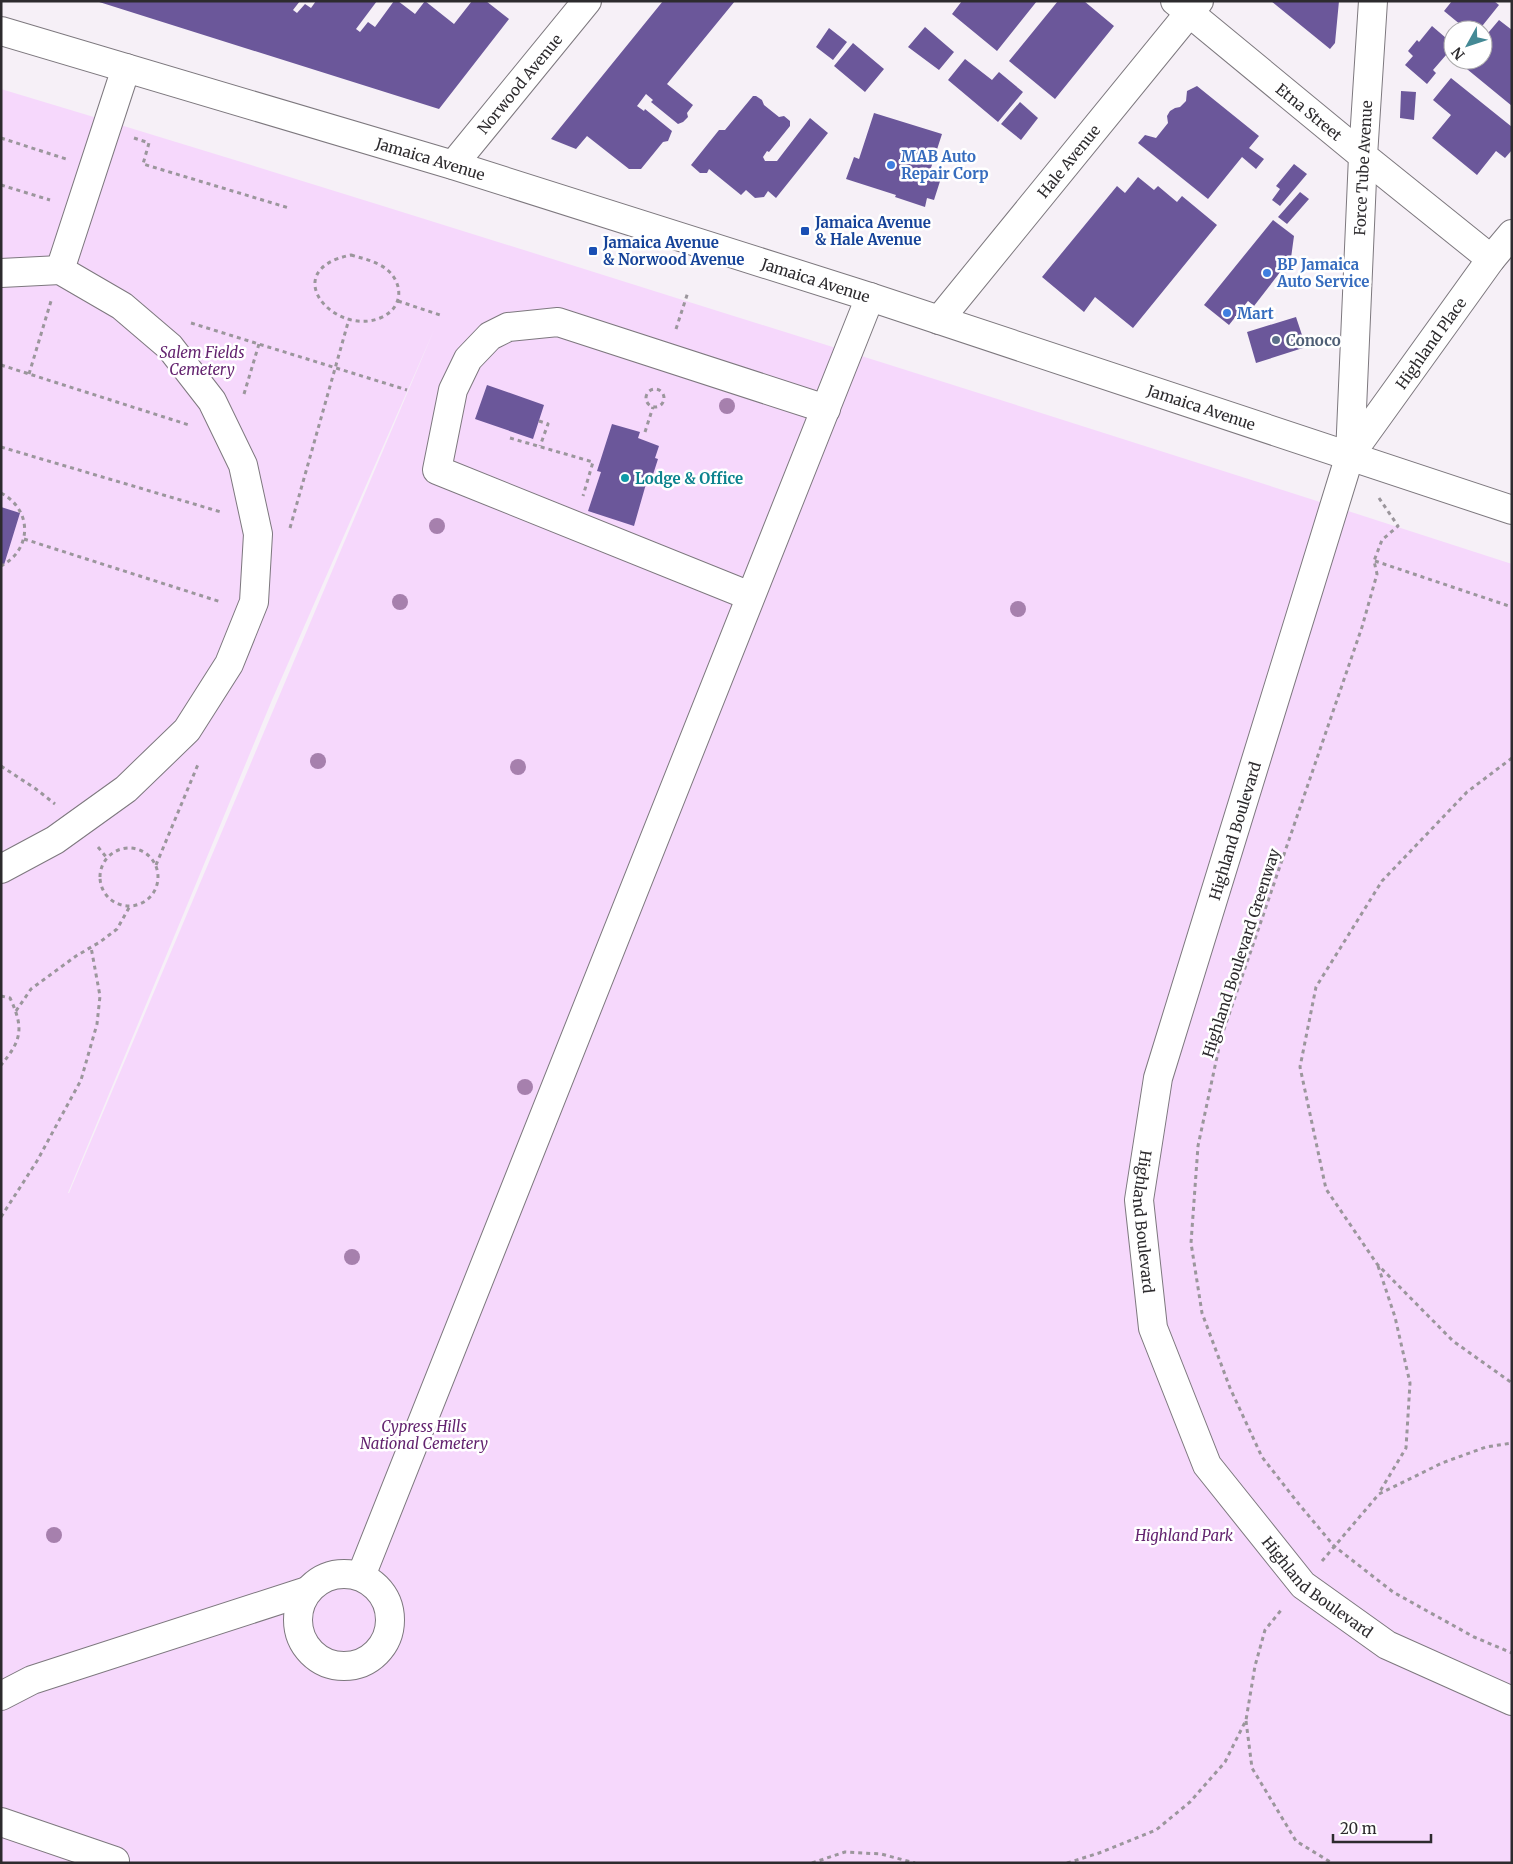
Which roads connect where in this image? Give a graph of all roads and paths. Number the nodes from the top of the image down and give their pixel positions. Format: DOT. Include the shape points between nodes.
graph roads {
  1 [pos="587,1"];
  2 [pos="1373,1"];
  3 [pos="1188,5"];
  4 [pos="1,31"];
  5 [pos="126,68"];
  6 [pos="105,128"];
  7 [pos="1,138"];
  8 [pos="1363,156"];
  9 [pos="453,166"];
  10 [pos="93,167"];
  11 [pos="1,185"];
  12 [pos="289,208"];
  13 [pos="79,209"];
  14 [pos="1512,234"];
  15 [pos="1491,259"];
  16 [pos="60,270"];
  17 [pos="1,273"];
  18 [pos="870,297"];
  19 [pos="398,301"];
  20 [pos="440,315"];
  21 [pos="349,319"];
  22 [pos="939,320"];
  23 [pos="166,344"];
  24 [pos="259,344"];
  25 [pos="1,365"];
  26 [pos="336,368"];
  27 [pos="29,374"];
  28 [pos="408,390"];
  29 [pos="653,407"];
  30 [pos="826,409"];
  31 [pos="539,421"];
  32 [pos="645,432"];
  33 [pos="230,438"];
  34 [pos="510,438"];
  35 [pos="540,446"];
  36 [pos="1,447"];
  37 [pos="1350,455"];
  38 [pos="1,493"];
  39 [pos="1378,496"];
  40 [pos="1512,510"];
  41 [pos="256,522"];
  42 [pos="575,525"];
  43 [pos="24,538"];
  44 [pos="1374,561"];
  45 [pos="1,566"];
  46 [pos="750,596"];
  47 [pos="1512,607"];
  48 [pos="250,612"];
  49 [pos="1512,758"];
  50 [pos="1,766"];
  51 [pos="78,823"];
  52 [pos="1,869"];
  53 [pos="130,906"];
  54 [pos="91,947"];
  55 [pos="1,996"];
  56 [pos="16,1011"];
  57 [pos="1,1065"];
  58 [pos="1,1217"];
  59 [pos="1377,1264"];
  60 [pos="1512,1383"];
  61 [pos="1512,1443"];
  62 [pos="1379,1494"];
  63 [pos="1334,1546"];
  64 [pos="361,1576"];
  65 [pos="307,1591"];
  66 [pos="1270,1623"];
  67 [pos="1512,1653"];
  68 [pos="1,1696"];
  69 [pos="1512,1701"];
  70 [pos="1246,1720"];
  71 [pos="1,1822"];
  72 [pos="115,1862"];
  73 [pos="812,1863"];
  74 [pos="915,1863"];
  75 [pos="1067,1863"];
  76 [pos="1332,1863"];
  1 -- 9 [label="main road, Norwood Avenue"];
  2 -- 8 [label="main road, Force Tube Avenue"];
  3 -- 8 [label="main road, Etna Street"];
  3 -- 22 [label="main road, Hale Avenue"];
  4 -- 5 [label="main road, Jamaica Avenue"];
  5 -- 6 [label="main road"];
  5 -- 9 [label="main road, Jamaica Avenue"];
  6 -- 10 [label="main road"];
  6 -- 12 [label="path" via="150,143 143,164"];
  7 -- 10 [label="path"];
  8 -- 15 [label="main road, Etna Street"];
  8 -- 37 [label="main road, Force Tube Avenue"];
  9 -- 18 [label="main road, Jamaica Avenue"];
  10 -- 13 [label="main road"];
  11 -- 13 [label="path"];
  13 -- 16 [label="main road"];
  14 -- 15 [label="main road, Highland Place"];
  15 -- 37 [label="main road, Highland Place"];
  16 -- 17 [label="main road"];
  16 -- 23 [label="main road" via="122,306"];
  16 -- 27 [label="path"];
  18 -- 22 [label="main road, Jamaica Avenue"];
  18 -- 30 [label="main road"];
  19 -- 20 [label="path"];
  19 -- 21 [label="path" via="394,310 379,319"];
  19 -- 21 [label="path" via="394,276 382,265 351,256 337,258 324,265 315,277 315,290 323,306"];
  21 -- 26 [label="path"];
  22 -- 37 [label="main road, Jamaica Avenue"];
  23 -- 24 [label="path" via="176,319"];
  23 -- 33 [label="main road" via="212,401"];
  24 -- 26 [label="path"];
  24 -- 33 [label="path"];
  25 -- 27 [label="path"];
  26 -- 28 [label="path"];
  27 -- 33 [label="path"];
  29 -- 29 [label="path" via="648,404 648,393 661,390 662,404"];
  29 -- 32 [label="path"];
  30 -- 42 [label="main road" via="558,322 508,326 490,336 468,359 453,390 437,470"];
  30 -- 46 [label="main road"];
  31 -- 35 [label="path" via="548,424"];
  33 -- 41 [label="main road" via="243,465"];
  34 -- 35 [label="path"];
  35 -- 42 [label="path" via="593,462"];
  36 -- 41 [label="path"];
  37 -- 40 [label="main road, Jamaica Avenue"];
  37 -- 69 [label="main road, Highland Boulevard" via="1158,1078 1139,1200 1153,1328 1207,1465 1303,1585 1387,1645"];
  38 -- 43 [label="path" via="14,501 21,512"];
  39 -- 44 [label="path, Highland Boulevard Greenway" via="1398,526 1382,540"];
  41 -- 48 [label="main road" via="256,573"];
  42 -- 46 [label="main road"];
  43 -- 45 [label="path" via="20,550"];
  43 -- 48 [label="path"];
  44 -- 47 [label="path"];
  44 -- 63 [label="path, Highland Boulevard Greenway" via="1377,574 1362,627 1221,1038 1198,1146 1191,1243 1202,1313 1230,1388 1262,1457"];
  46 -- 64 [label="main road"];
  48 -- 51 [label="main road" via="230,664 187,730 126,789"];
  49 -- 59 [label="path" via="1467,792 1382,881 1316,987 1300,1067 1326,1189"];
  50 -- 51 [label="path"];
  51 -- 52 [label="main road" via="55,840"];
  53 -- 53 [label="path" via="148,900 158,884 158,874 150,857 142,851 124,848 107,858 102,866 101,885 112,900"];
  53 -- 54 [label="path" via="117,929"];
  54 -- 56 [label="path" via="31,988"];
  54 -- 58 [label="path" via="100,996 97,1024 82,1080"];
  55 -- 56 [label="path" via="10,998"];
  56 -- 57 [label="path" via="19,1038"];
  59 -- 60 [label="path" via="1453,1341"];
  59 -- 62 [label="path" via="1395,1317 1410,1383 1406,1448"];
  61 -- 62 [label="path" via="1486,1447 1442,1463"];
  62 -- 63 [label="path"];
  63 -- 67 [label="path, Highland Boulevard Greenway" via="1393,1592 1474,1637"];
  64 -- 65 [label="main road" via="332,1574"];
  64 -- 65 [label="main road" via="375,1584 384,1596 390,1610 391,1626 377,1653 350,1666 334,1665 308,1649 298,1620 300,1605"];
  65 -- 68 [label="main road" via="32,1680"];
  66 -- 70 [label="path" via="1255,1666"];
  70 -- 75 [label="path" via="1225,1762 1190,1802 1156,1830"];
  70 -- 76 [label="path" via="1252,1768 1261,1784 1296,1841"];
  71 -- 72 [label="main road"];
  73 -- 74 [label="path" via="845,1852 881,1854"];
}
